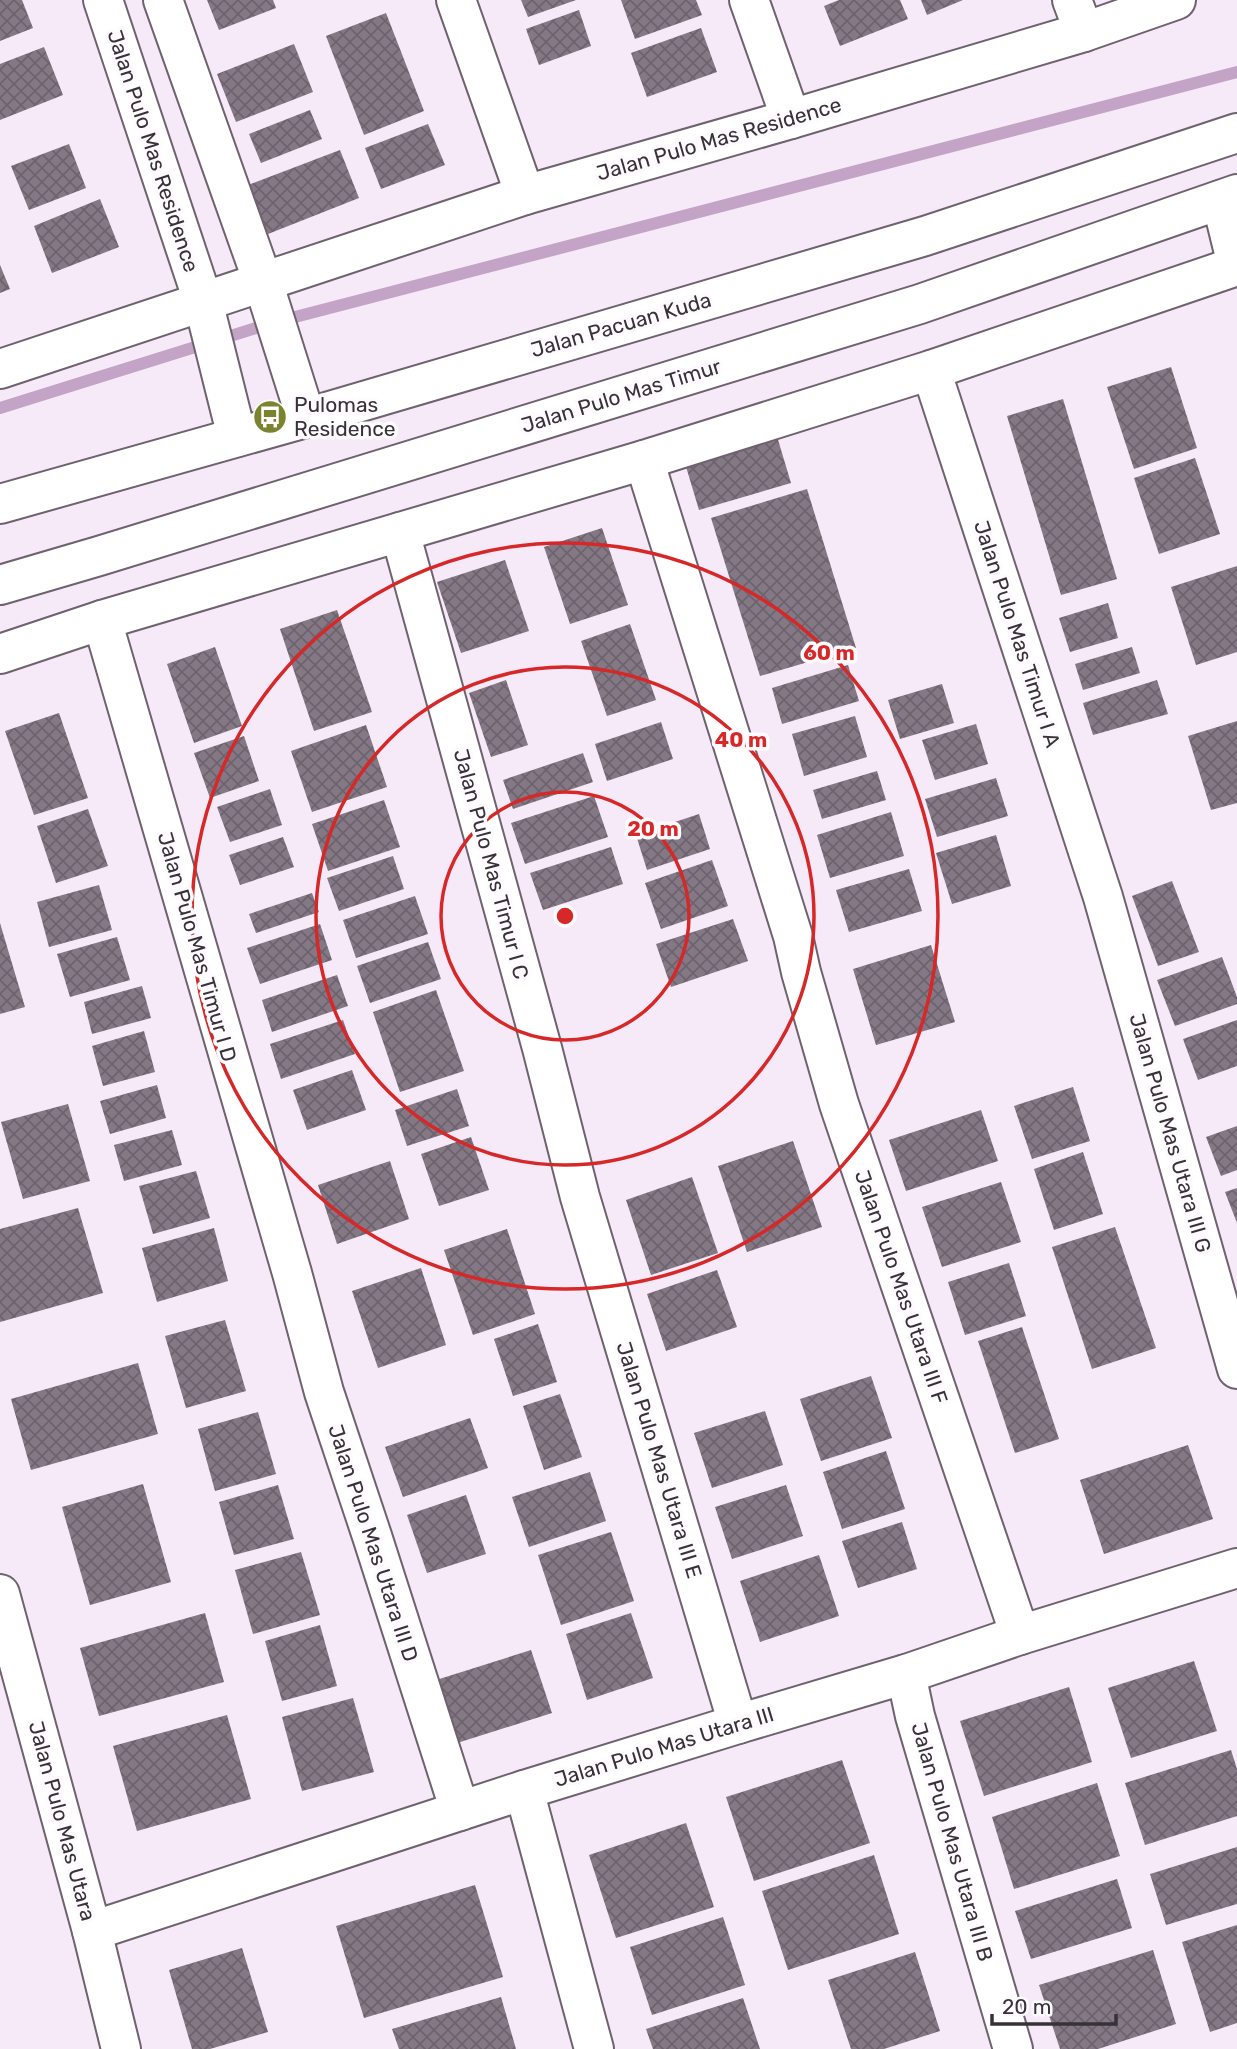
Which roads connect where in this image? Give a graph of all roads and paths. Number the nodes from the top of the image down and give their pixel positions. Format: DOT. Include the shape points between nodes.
graph roads {
  1 [pos="103,0"];
  2 [pos="163,0"];
  3 [pos="456,0"];
  4 [pos="750,0"];
  5 [pos="1176,0"];
  6 [pos="1078,16"];
  7 [pos="791,119"];
  8 [pos="1237,133"];
  9 [pos="525,194"];
  10 [pos="1229,197"];
  11 [pos="1237,265"];
  12 [pos="266,293"];
  13 [pos="206,312"];
  14 [pos="0,369"];
  15 [pos="931,370"];
  16 [pos="300,403"];
  17 [pos="234,423"];
  18 [pos="644,460"];
  19 [pos="0,504"];
  20 [pos="400,532"];
  21 [pos="0,585"];
  22 [pos="102,620"];
  23 [pos="0,654"];
  24 [pos="1103,897"];
  25 [pos="580,1197"];
  26 [pos="292,1273"];
  27 [pos="1237,1369"];
  28 [pos="1237,1568"];
  29 [pos="0,1594"];
  30 [pos="1020,1635"];
  31 [pos="906,1674"];
  32 [pos="738,1724"];
  33 [pos="524,1790"];
  34 [pos="460,1811"];
  35 [pos="92,1931"];
  36 [pos="121,2049"];
  37 [pos="594,2049"];
  38 [pos="1013,2049"];
  1 -- 13 [label="street, Jalan Pulo Mas Residence"];
  2 -- 12 [label="street"];
  3 -- 9 [label="street"];
  4 -- 7 [label="street"];
  5 -- 6 [label="street, Jalan Pulo Mas Residence"];
  6 -- 7 [label="street, Jalan Pulo Mas Residence"];
  7 -- 9 [label="street, Jalan Pulo Mas Residence"];
  8 -- 16 [label="street, Jalan Pacuan Kuda" via="925,236"];
  9 -- 12 [label="street, Jalan Pulo Mas Residence"];
  10 -- 11 [label="street"];
  10 -- 21 [label="street, Jalan Pulo Mas Timur" via="907,308"];
  11 -- 15 [label="street"];
  12 -- 13 [label="street, Jalan Pulo Mas Residence"];
  12 -- 16 [label="street"];
  13 -- 14 [label="street, Jalan Pulo Mas Residence"];
  13 -- 17 [label="street, Jalan Pulo Mas Residence"];
  15 -- 18 [label="street"];
  15 -- 24 [label="street, Jalan Pulo Mas Timur I A"];
  16 -- 17 [label="street, Jalan Pacuan Kuda"];
  17 -- 19 [label="street, Jalan Pacuan Kuda"];
  18 -- 20 [label="street"];
  18 -- 30 [label="street, Jalan Pulo Mas Utara III F" via="793,936 839,1104"];
  20 -- 22 [label="street"];
  20 -- 25 [label="street, Jalan Pulo Mas Timur I C"];
  22 -- 23 [label="street"];
  22 -- 26 [label="street, Jalan Pulo Mas Timur I D"];
  24 -- 27 [label="street, Jalan Pulo Mas Utara III G"];
  25 -- 32 [label="street, Jalan Pulo Mas Utara III E"];
  26 -- 34 [label="street, Jalan Pulo Mas Utara III D" via="324,1392"];
  28 -- 30 [label="street, Jalan Pulo Mas Utara III"];
  29 -- 35 [label="street, Jalan Pulo Mas Utara"];
  30 -- 31 [label="street, Jalan Pulo Mas Utara III"];
  31 -- 32 [label="street, Jalan Pulo Mas Utara III"];
  31 -- 38 [label="street, Jalan Pulo Mas Utara III B"];
  32 -- 33 [label="street, Jalan Pulo Mas Utara III"];
  33 -- 34 [label="street, Jalan Pulo Mas Utara III"];
  33 -- 37 [label="street"];
  34 -- 35 [label="street, Jalan Pulo Mas Utara III"];
  35 -- 36 [label="street, Jalan Pulo Mas Utara"];
}
